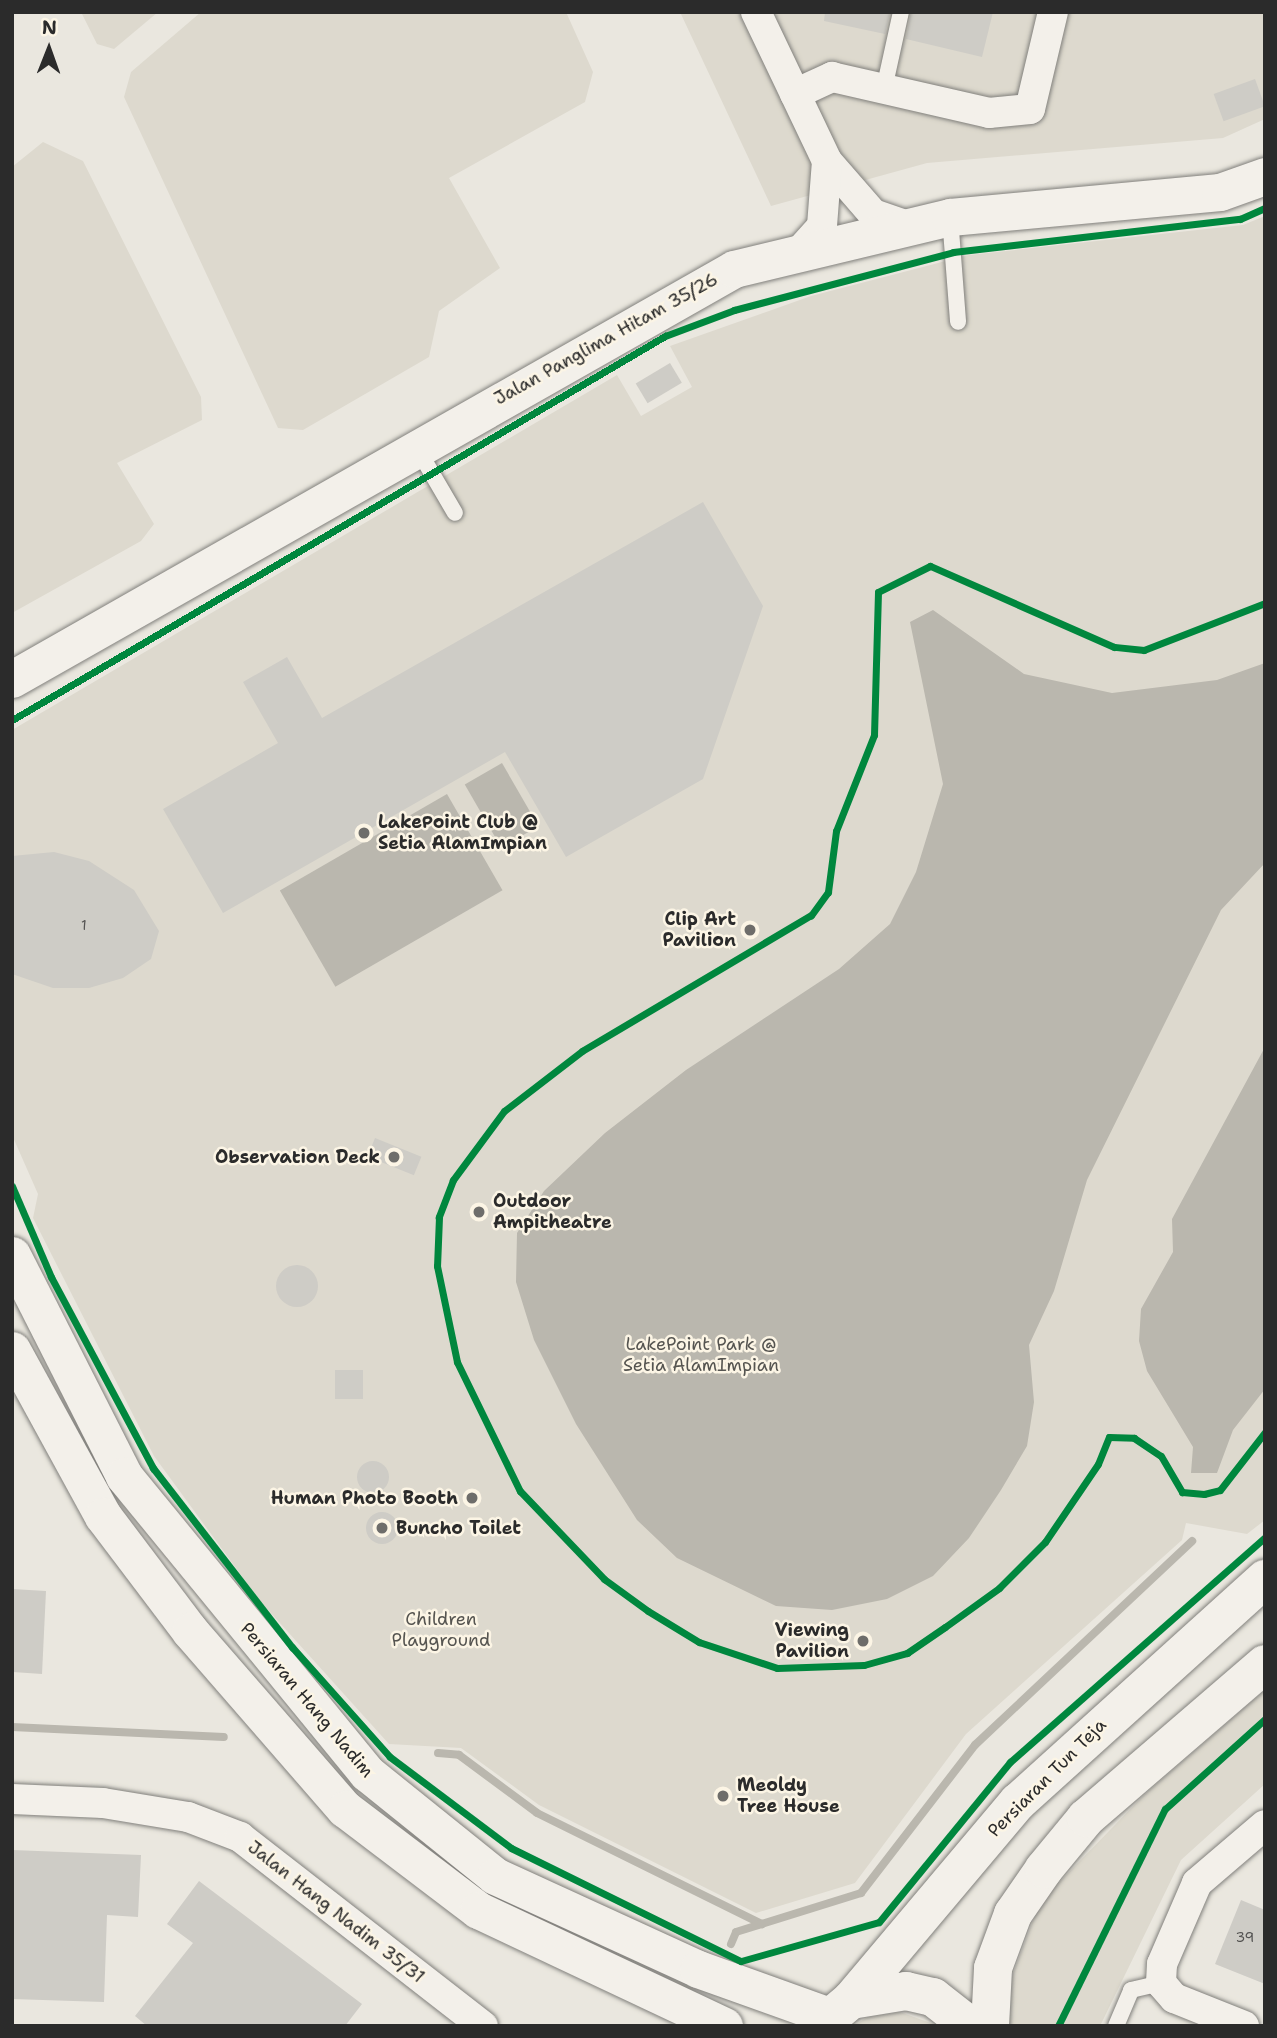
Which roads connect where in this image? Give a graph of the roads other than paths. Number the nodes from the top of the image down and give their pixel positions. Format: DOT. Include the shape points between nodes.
graph roads {
  1 [pos="756,12"];
  2 [pos="901,12"];
  3 [pos="1053,12"];
  4 [pos="884,89"];
  5 [pos="795,94"];
  6 [pos="827,161"];
  7 [pos="1264,176"];
  8 [pos="950,217"];
  9 [pos="910,227"];
  10 [pos="798,253"];
  11 [pos="958,322"];
  12 [pos="416,446"];
  13 [pos="455,513"];
  14 [pos="12,679"];
  15 [pos="12,1255"];
  16 [pos="12,1350"];
  17 [pos="1265,1579"];
  18 [pos="1265,1664"];
  19 [pos="12,1799"];
  20 [pos="1265,1825"];
  21 [pos="1161,1983"];
  22 [pos="833,2014"];
  23 [pos="483,2026"];
  24 [pos="724,2026"];
  25 [pos="970,2026"];
  26 [pos="990,2026"];
  27 [pos="1116,2026"];
  28 [pos="1244,2026"];
  1 -- 5 [label="street"];
  2 -- 4 [label="lane"];
  3 -- 4 [label="street" via="1030,109 989,113"];
  4 -- 5 [label="street" via="832,77"];
  5 -- 6 [label="street"];
  6 -- 9 [label="street" via="873,214"];
  6 -- 10 [label="street" via="822,226"];
  7 -- 8 [label="street, Jalan Panglima Hitam 35/26" via="1208,193"];
  8 -- 9 [label="street, Jalan Panglima Hitam 35/26"];
  8 -- 11 [label="lane"];
  9 -- 10 [label="street, Jalan Panglima Hitam 35/26"];
  10 -- 12 [label="street, Jalan Panglima Hitam 35/26" via="733,268 681,294"];
  12 -- 13 [label="lane"];
  12 -- 14 [label="street, Jalan Panglima Hitam 35/26"];
  15 -- 22 [label="street, Persiaran Hang Nadim" via="124,1476 367,1773 495,1876 698,1969"];
  16 -- 24 [label="street" via="103,1516 190,1631 345,1809 478,1910"];
  17 -- 22 [label="main road, Persiaran Tun Teja" via="1018,1802"];
  18 -- 26 [label="main road" via="1087,1818 1044,1869 1013,1914 993,1968"];
  19 -- 23 [label="street, Jalan Hang Nadim 35/31" via="103,1803 188,1816 240,1837"];
  20 -- 21 [label="street" via="1197,1883 1162,1964"];
  21 -- 27 [label="lane" via="1131,1990"];
  21 -- 28 [label="street" via="1174,1998"];
  22 -- 25 [label="main road" via="906,1991 933,1997"];
}
